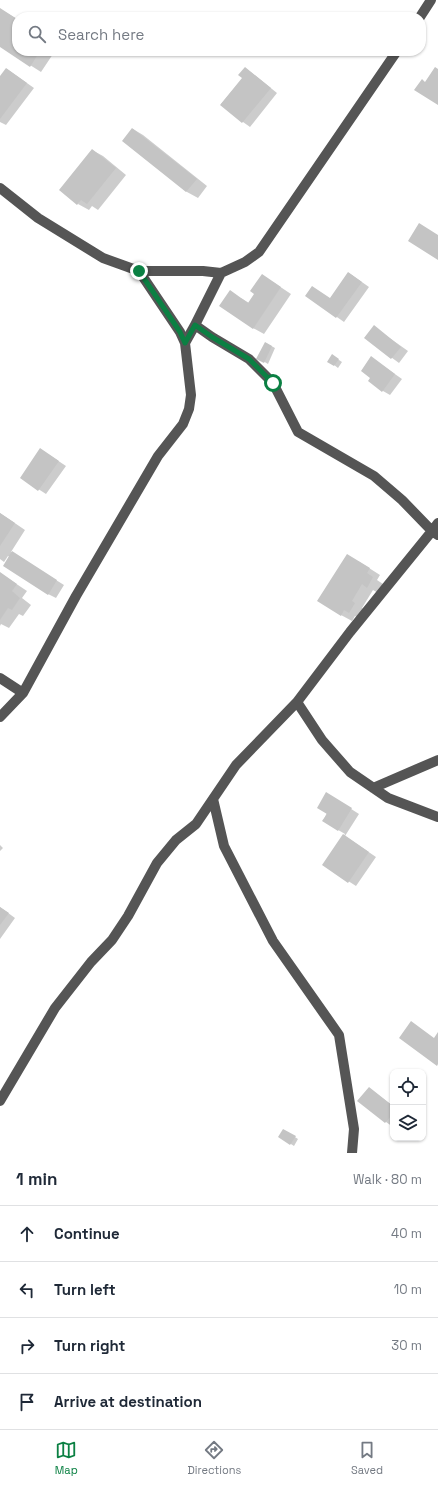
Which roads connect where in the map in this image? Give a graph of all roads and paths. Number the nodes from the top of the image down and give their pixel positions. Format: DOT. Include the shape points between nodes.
graph roads {
  1 [pos="431,0"];
  2 [pos="423,12"];
  3 [pos="394,56"];
  4 [pos="0,188"];
  5 [pos="139,271"];
  6 [pos="221,273"];
  7 [pos="195,325"];
  8 [pos="185,343"];
  9 [pos="436,530"];
  10 [pos="0,678"];
  11 [pos="23,693"];
  12 [pos="297,702"];
  13 [pos="0,717"];
  14 [pos="438,760"];
  15 [pos="373,788"];
  16 [pos="213,799"];
  17 [pos="438,817"];
  18 [pos="0,1102"];
  19 [pos="352,1153"];
  1 -- 2 [label="street"];
  3 -- 6 [label="street" via="259,252"];
  4 -- 5 [label="street" via="38,218 103,258"];
  5 -- 6 [label="street"];
  5 -- 8 [label="street"];
  6 -- 7 [label="street"];
  7 -- 8 [label="street"];
  7 -- 9 [label="street" via="249,359 273,383 298,432 374,476"];
  8 -- 11 [label="street" via="190,396 189,409 183,424 154,463"];
  9 -- 12 [label="street" via="350,632"];
  10 -- 11 [label="street"];
  11 -- 13 [label="street"];
  12 -- 15 [label="street" via="322,740 350,772"];
  12 -- 16 [label="street" via="236,765"];
  14 -- 15 [label="street"];
  15 -- 17 [label="street" via="388,798"];
  16 -- 18 [label="street" via="196,824 176,840 157,863 112,940 55,1008"];
  16 -- 19 [label="street" via="224,846 273,941 339,1035 354,1129"];
}
